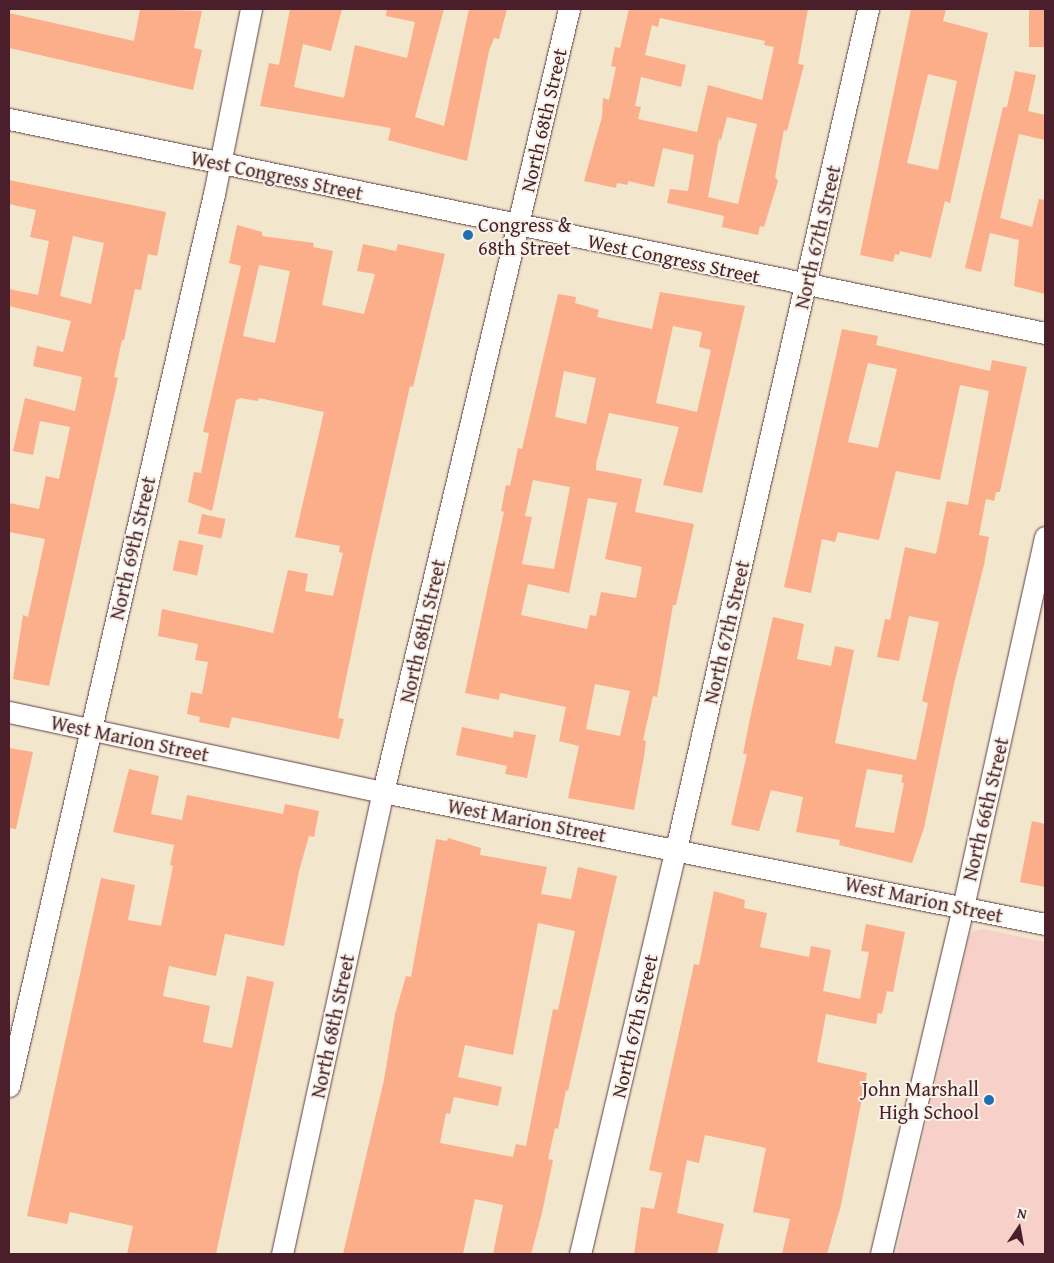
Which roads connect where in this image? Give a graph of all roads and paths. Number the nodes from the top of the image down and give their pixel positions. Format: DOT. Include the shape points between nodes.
graph roads {
  1 [pos="251,9"];
  2 [pos="569,9"];
  3 [pos="868,9"];
  4 [pos="9,119"];
  5 [pos="218,162"];
  6 [pos="519,226"];
  7 [pos="806,285"];
  8 [pos="1045,333"];
  9 [pos="1045,537"];
  10 [pos="9,712"];
  11 [pos="90,729"];
  12 [pos="383,792"];
  13 [pos="676,849"];
  14 [pos="963,907"];
  15 [pos="1045,924"];
  16 [pos="9,1086"];
  17 [pos="282,1254"];
  18 [pos="580,1254"];
  19 [pos="881,1254"];
  1 -- 5 [label="street, North 69th Street"];
  2 -- 6 [label="street, North 68th Street"];
  3 -- 7 [label="street, North 67th Street"];
  4 -- 5 [label="street, West Congress Street"];
  5 -- 6 [label="street, West Congress Street"];
  5 -- 11 [label="street, North 69th Street" via="212,204"];
  6 -- 7 [label="street, West Congress Street"];
  6 -- 12 [label="street, North 68th Street"];
  7 -- 8 [label="street, West Congress Street"];
  7 -- 13 [label="street, North 67th Street"];
  9 -- 14 [label="street, North 66th Street"];
  10 -- 11 [label="street, West Marion Street"];
  11 -- 12 [label="street, West Marion Street"];
  11 -- 16 [label="street, North 69th Street"];
  12 -- 13 [label="street, West Marion Street"];
  12 -- 17 [label="street, North 68th Street"];
  13 -- 14 [label="street, West Marion Street"];
  13 -- 18 [label="street, North 67th Street"];
  14 -- 15 [label="street, West Marion Street"];
  14 -- 19 [label="street, North 66th Street"];
}
